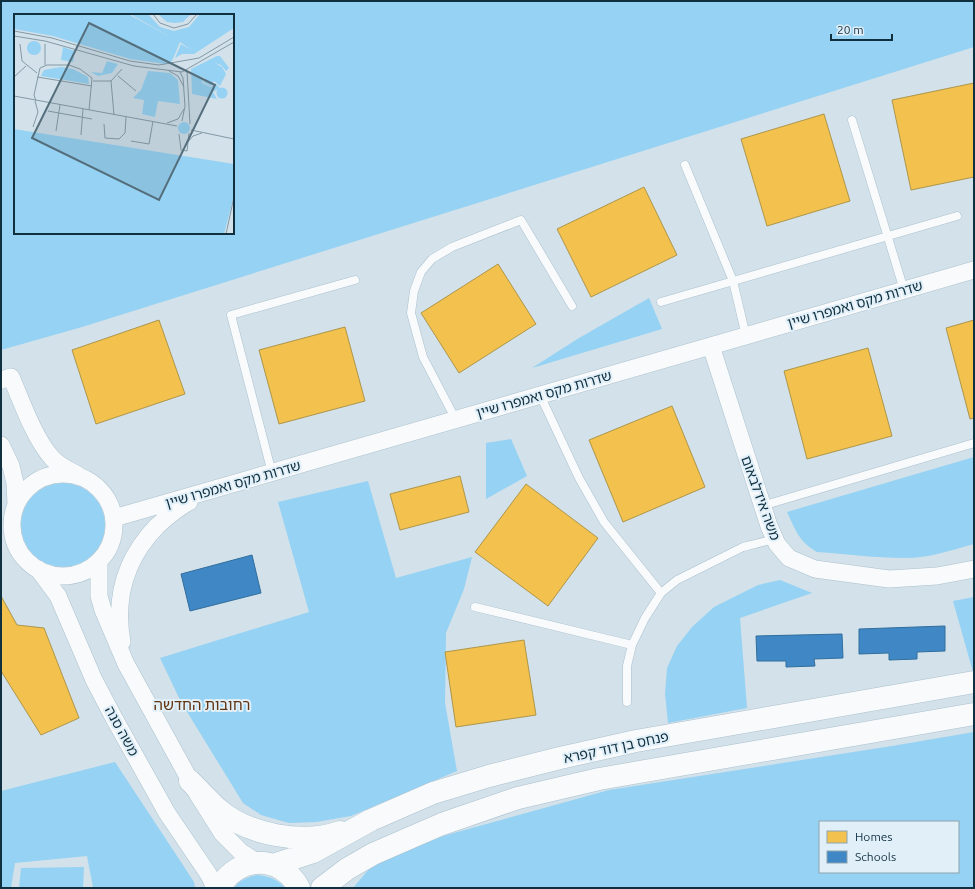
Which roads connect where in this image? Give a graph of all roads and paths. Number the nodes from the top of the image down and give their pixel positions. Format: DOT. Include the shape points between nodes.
graph roads {
  1 [pos="852,120"];
  2 [pos="684,165"];
  3 [pos="957,216"];
  4 [pos="888,236"];
  5 [pos="974,270"];
  6 [pos="355,280"];
  7 [pos="733,281"];
  8 [pos="904,290"];
  9 [pos="661,302"];
  10 [pos="572,306"];
  11 [pos="746,336"];
  12 [pos="711,346"];
  13 [pos="1,380"];
  14 [pos="540,395"];
  15 [pos="456,420"];
  16 [pos="974,443"];
  17 [pos="1,445"];
  18 [pos="272,473"];
  19 [pos="84,478"];
  20 [pos="218,488"];
  21 [pos="16,505"];
  22 [pos="762,506"];
  23 [pos="114,518"];
  24 [pos="7,534"];
  25 [pos="775,539"];
  26 [pos="99,561"];
  27 [pos="38,569"];
  28 [pos="974,569"];
  29 [pos="662,592"];
  30 [pos="475,607"];
  31 [pos="632,645"];
  32 [pos="126,664"];
  33 [pos="974,682"];
  34 [pos="627,702"];
  35 [pos="974,714"];
  36 [pos="190,781"];
  37 [pos="371,820"];
  38 [pos="266,864"];
  39 [pos="215,888"];
  40 [pos="219,888"];
  41 [pos="299,888"];
  42 [pos="322,888"];
  1 -- 4 [label="lane"];
  2 -- 7 [label="lane"];
  3 -- 4 [label="lane"];
  4 -- 7 [label="lane"];
  4 -- 8 [label="lane"];
  5 -- 8 [label="street, שדרות מקס ואמפרו שיין"];
  6 -- 18 [label="lane" via="231,315"];
  7 -- 9 [label="lane"];
  7 -- 11 [label="lane"];
  8 -- 11 [label="street, שדרות מקס ואמפרו שיין"];
  10 -- 15 [label="lane" via="521,220 452,247 432,259 421,272 414,291 411,313 423,357"];
  11 -- 12 [label="street, שדרות מקס ואמפרו שיין"];
  12 -- 14 [label="street, שדרות מקס ואמפרו שיין"];
  12 -- 22 [label="street, משה אידלבאום"];
  13 -- 19 [label="street" via="11,377 38,438 52,458 61,466"];
  14 -- 15 [label="street, שדרות מקס ואמפרו שיין"];
  14 -- 29 [label="lane" via="579,478 604,522"];
  15 -- 18 [label="street, שדרות מקס ואמפרו שיין"];
  16 -- 22 [label="lane"];
  17 -- 21 [label="street" via="11,466"];
  18 -- 20 [label="street, שדרות מקס ואמפרו שיין"];
  19 -- 21 [label="street" via="68,474 52,475 37,481"];
  19 -- 23 [label="street" via="98,487 109,502"];
  20 -- 23 [label="street, שדרות מקס ואמפרו שיין"];
  20 -- 32 [label="street" via="185,504 166,518 149,534 129,565 123,581 120,607 120,631"];
  21 -- 24 [label="street"];
  22 -- 25 [label="street, משה אידלבאום"];
  23 -- 26 [label="street" via="114,534 109,548"];
  24 -- 27 [label="street" via="25,559"];
  25 -- 28 [label="street, משה אידלבאום" via="789,558 815,569 889,579 938,576"];
  25 -- 29 [label="lane" via="743,547 677,580"];
  26 -- 27 [label="street" via="86,570 70,575 54,575"];
  26 -- 32 [label="street" via="99,596"];
  27 -- 39 [label="street, משה סנה" via="58,596 94,680 115,720 167,813"];
  29 -- 31 [label="lane"];
  30 -- 31 [label="lane"];
  31 -- 34 [label="lane" via="627,666"];
  32 -- 36 [label="street"];
  33 -- 37 [label="main road, פנחס בן דוד קפרא" via="636,741 560,758 440,791"];
  35 -- 42 [label="main road, פנחס בן דוד קפרא" via="606,778 518,798 398,842 347,869"];
  36 -- 37 [label="main road" via="219,810 241,824 277,835 298,837 336,833"];
  36 -- 38 [label="street" via="222,833 241,852"];
  37 -- 38 [label="main road, פנחס בן דוד קפרא" via="314,852"];
  38 -- 40 [label="main road, פנחס בן דוד קפרא" via="245,865 233,871"];
  38 -- 41 [label="main road" via="285,871"];
}
